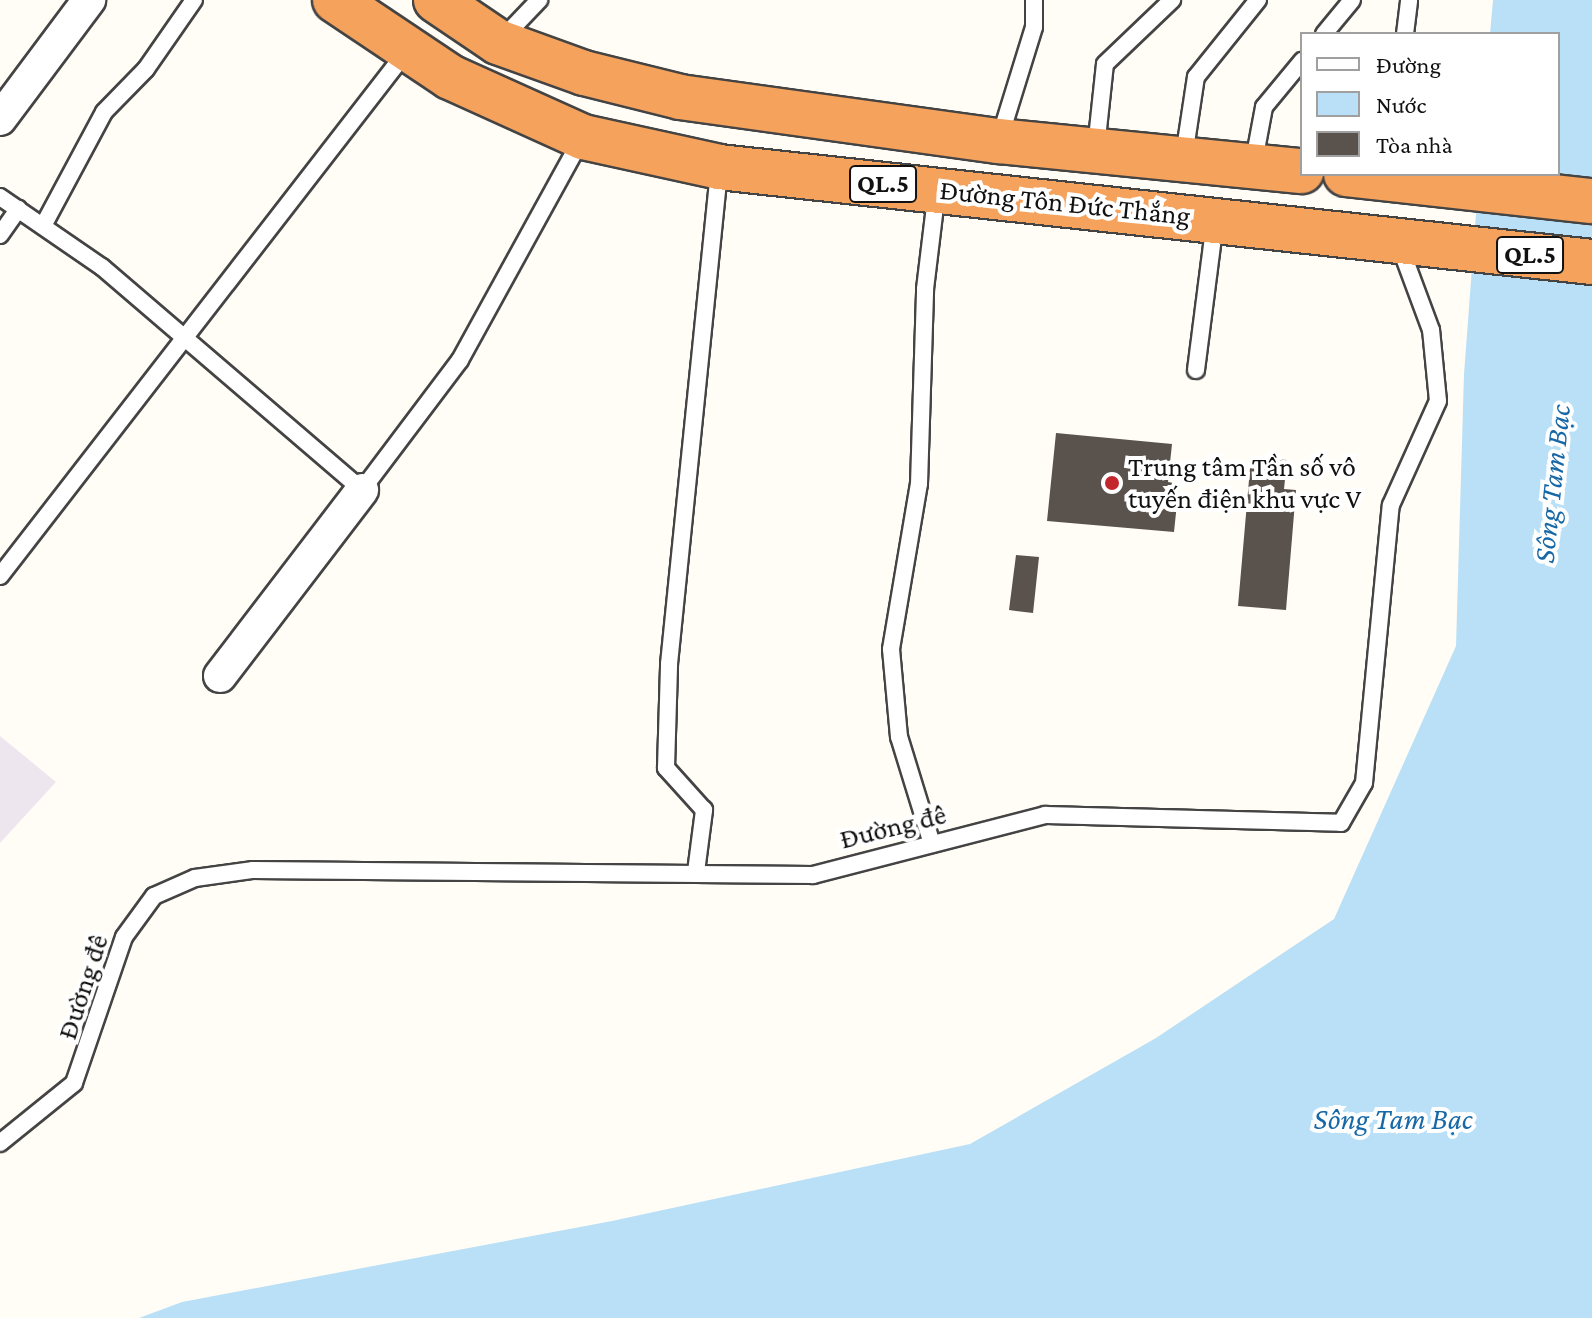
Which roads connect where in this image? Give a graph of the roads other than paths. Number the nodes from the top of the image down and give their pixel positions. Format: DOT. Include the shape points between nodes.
graph roads {
  1 [pos="89,0"];
  2 [pos="194,0"];
  3 [pos="335,0"];
  4 [pos="436,0"];
  5 [pos="539,0"];
  6 [pos="1034,0"];
  7 [pos="1172,0"];
  8 [pos="1258,0"];
  9 [pos="1352,0"];
  10 [pos="1409,0"];
  11 [pos="1326,32"];
  12 [pos="1405,32"];
  13 [pos="498,42"];
  14 [pos="407,51"];
  15 [pos="1300,63"];
  16 [pos="0,119"];
  17 [pos="583,137"];
  18 [pos="999,141"];
  19 [pos="1096,148"];
  20 [pos="1183,161"];
  21 [pos="719,167"];
  22 [pos="1252,168"];
  23 [pos="1300,171"];
  24 [pos="1381,176"];
  25 [pos="937,190"];
  26 [pos="0,197"];
  27 [pos="1592,201"];
  28 [pos="18,209"];
  29 [pos="1215,219"];
  30 [pos="43,226"];
  31 [pos="0,235"];
  32 [pos="1397,239"];
  33 [pos="1592,262"];
  34 [pos="188,339"];
  35 [pos="1196,370"];
  36 [pos="362,490"];
  37 [pos="0,576"];
  38 [pos="220,676"];
  39 [pos="932,844"];
  40 [pos="696,872"];
  41 [pos="0,1143"];
  1 -- 16 [label="street"];
  2 -- 30 [label="lane" via="146,69 104,112"];
  3 -- 14 [label="highway, Đường Tôn Đức Thắng / QL.5"];
  4 -- 13 [label="highway, Đường Tôn Đức Thắng / QL.5"];
  5 -- 13 [label="lane"];
  6 -- 18 [label="lane" via="1034,27"];
  7 -- 19 [label="lane" via="1105,64"];
  8 -- 20 [label="lane" via="1196,77"];
  9 -- 11 [label="lane"];
  10 -- 12 [label="lane"];
  13 -- 18 [label="highway, Đường Tôn Đức Thắng / QL.5" via="584,73 680,97"];
  14 -- 17 [label="highway, Đường Tôn Đức Thắng / QL.5" via="450,77"];
  14 -- 34 [label="lane"];
  15 -- 22 [label="lane" via="1264,107"];
  17 -- 21 [label="highway, Đường Tôn Đức Thắng / QL.5"];
  17 -- 36 [label="lane" via="460,360"];
  18 -- 19 [label="highway, Đường Tôn Đức Thắng / QL.5"];
  19 -- 20 [label="highway, Đường Tôn Đức Thắng / QL.5"];
  20 -- 22 [label="highway, Đường Tôn Đức Thắng / QL.5"];
  21 -- 25 [label="highway, Đường Tôn Đức Thắng / QL.5"];
  21 -- 40 [label="lane" via="668,694 666,768 704,810"];
  22 -- 23 [label="highway, Đường Tôn Đức Thắng / QL.5"];
  24 -- 27 [label="highway, QL.5"];
  25 -- 29 [label="highway, Đường Tôn Đức Thắng / QL.5"];
  25 -- 39 [label="lane" via="925,289 919,484 891,649 899,737"];
  26 -- 28 [label="lane"];
  28 -- 30 [label="lane"];
  28 -- 31 [label="lane"];
  29 -- 32 [label="highway, Đường Tôn Đức Thắng / QL.5"];
  29 -- 35 [label="lane"];
  30 -- 34 [label="lane"];
  32 -- 33 [label="highway, Đường Tôn Đức Thắng / QL.5"];
  32 -- 39 [label="lane, Đường đê" via="1431,330 1438,401 1391,505 1364,783 1341,823 1045,815"];
  34 -- 36 [label="lane"];
  34 -- 37 [label="lane"];
  36 -- 38 [label="street"];
  39 -- 40 [label="lane, Đường đê" via="813,875"];
  40 -- 41 [label="lane, Đường đê" via="417,875 253,870 195,878 154,896 124,937 74,1083"];
}
